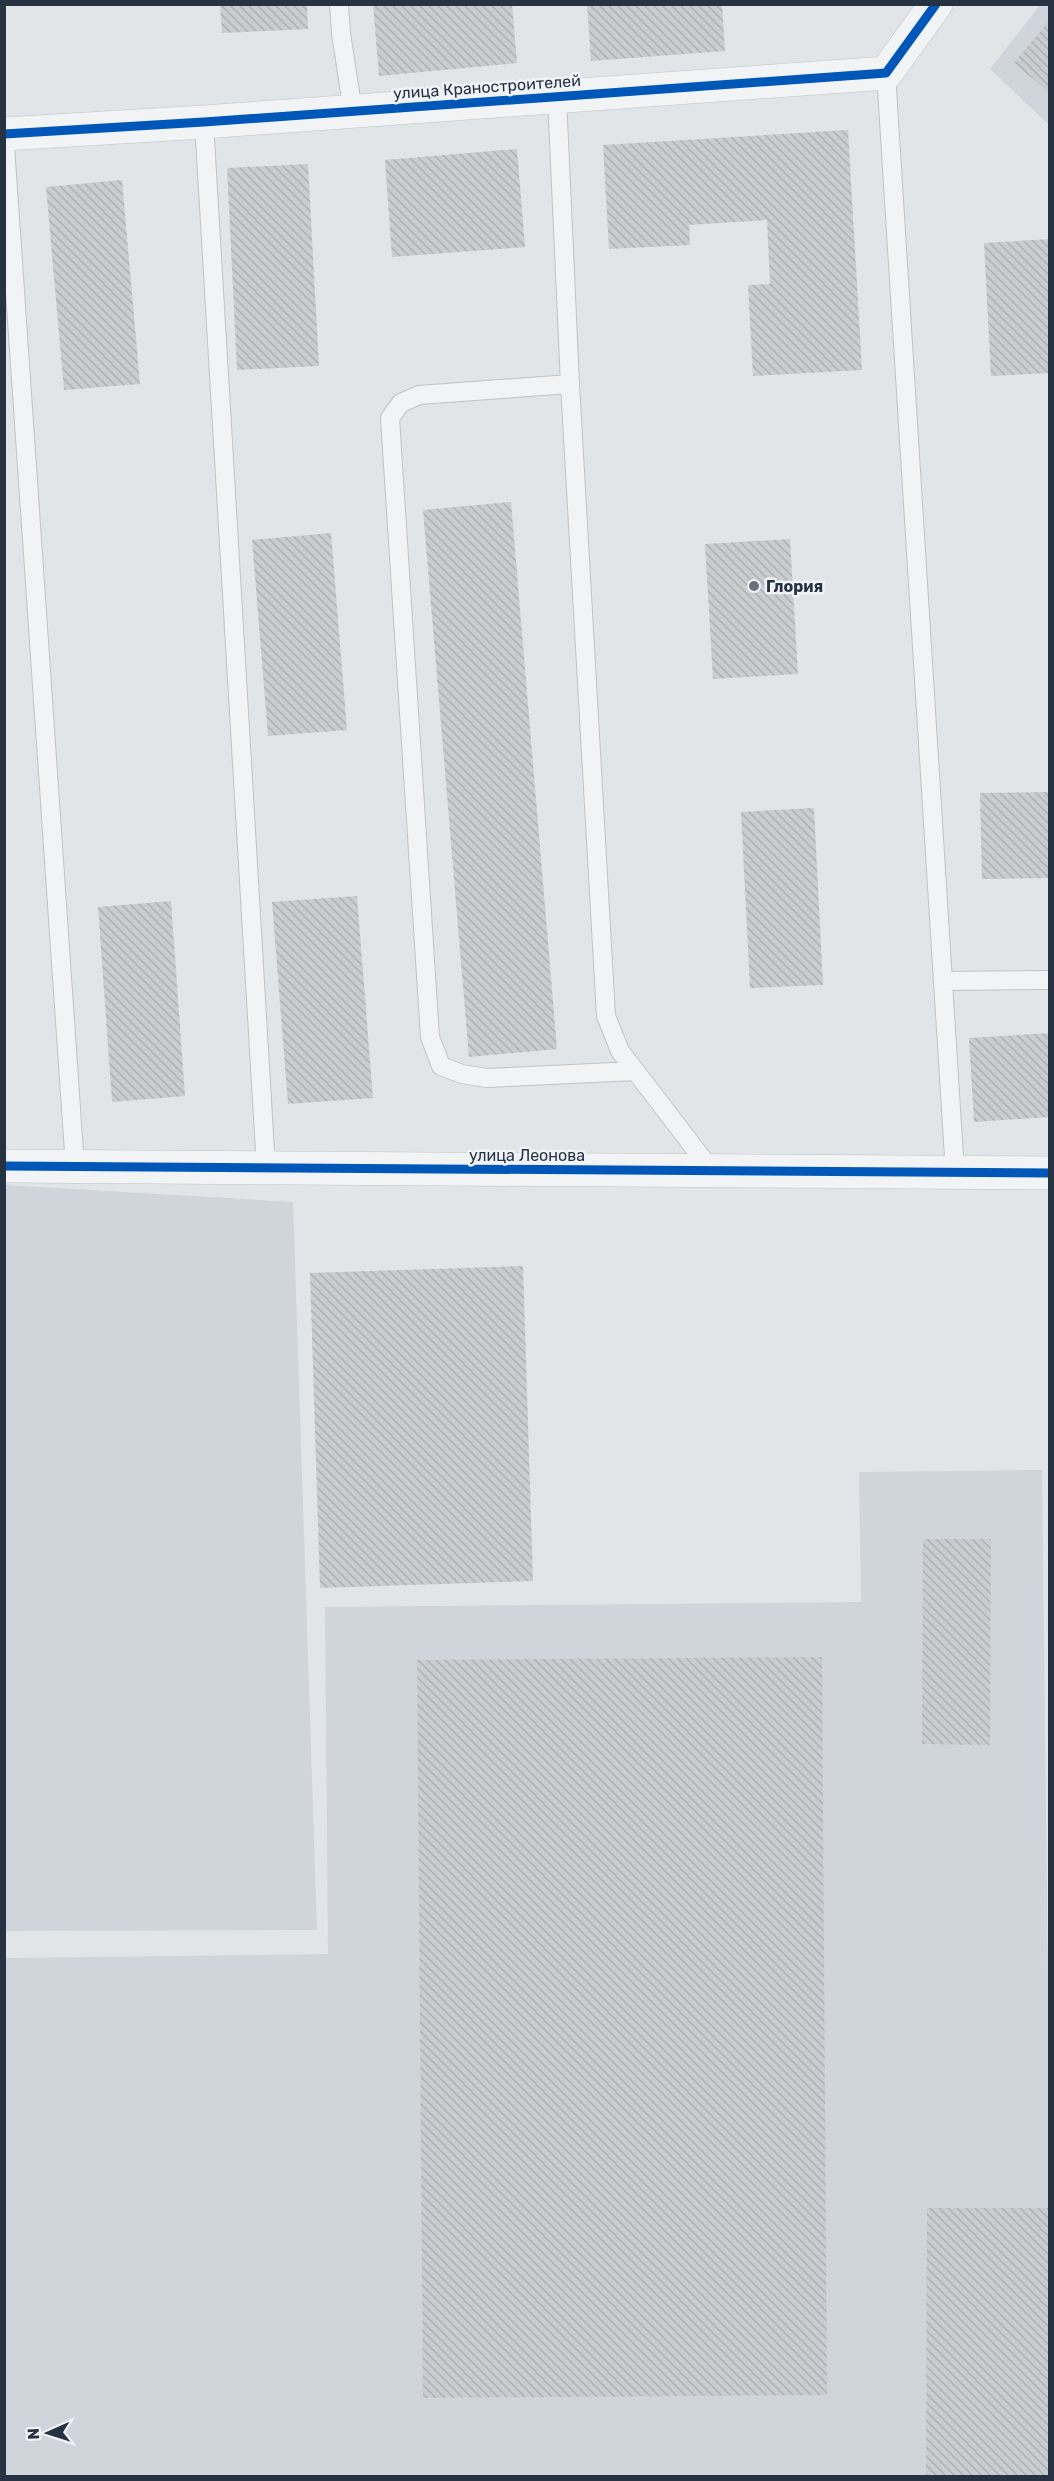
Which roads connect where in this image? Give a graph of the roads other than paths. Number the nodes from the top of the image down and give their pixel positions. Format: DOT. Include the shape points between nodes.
graph roads {
  1 [pos="339,4"];
  2 [pos="936,4"];
  3 [pos="886,73"];
  4 [pos="557,97"];
  5 [pos="353,112"];
  6 [pos="204,122"];
  7 [pos="5,133"];
  8 [pos="570,384"];
  9 [pos="1050,980"];
  10 [pos="943,981"];
  11 [pos="635,1071"];
  12 [pos="4,1166"];
  13 [pos="75,1167"];
  14 [pos="266,1168"];
  15 [pos="712,1171"];
  16 [pos="955,1173"];
  17 [pos="1050,1173"];
  1 -- 5 [label="lane"];
  2 -- 3 [label="street"];
  3 -- 4 [label="street, улица Краностроителей"];
  3 -- 10 [label="lane"];
  4 -- 5 [label="street, улица Краностроителей"];
  4 -- 8 [label="lane"];
  5 -- 6 [label="street, улица Краностроителей"];
  6 -- 7 [label="street, улица Краностроителей"];
  6 -- 14 [label="lane"];
  7 -- 13 [label="lane"];
  8 -- 11 [label="lane" via="606,1016 620,1051"];
  8 -- 11 [label="lane" via="419,396 401,403 390,418 430,1037 441,1066 487,1078"];
  9 -- 10 [label="lane"];
  10 -- 16 [label="lane"];
  11 -- 15 [label="lane"];
  12 -- 13 [label="street, улица Леонова"];
  13 -- 14 [label="street, улица Леонова"];
  14 -- 15 [label="street, улица Леонова"];
  15 -- 16 [label="street, улица Леонова"];
  16 -- 17 [label="street, улица Леонова"];
}
